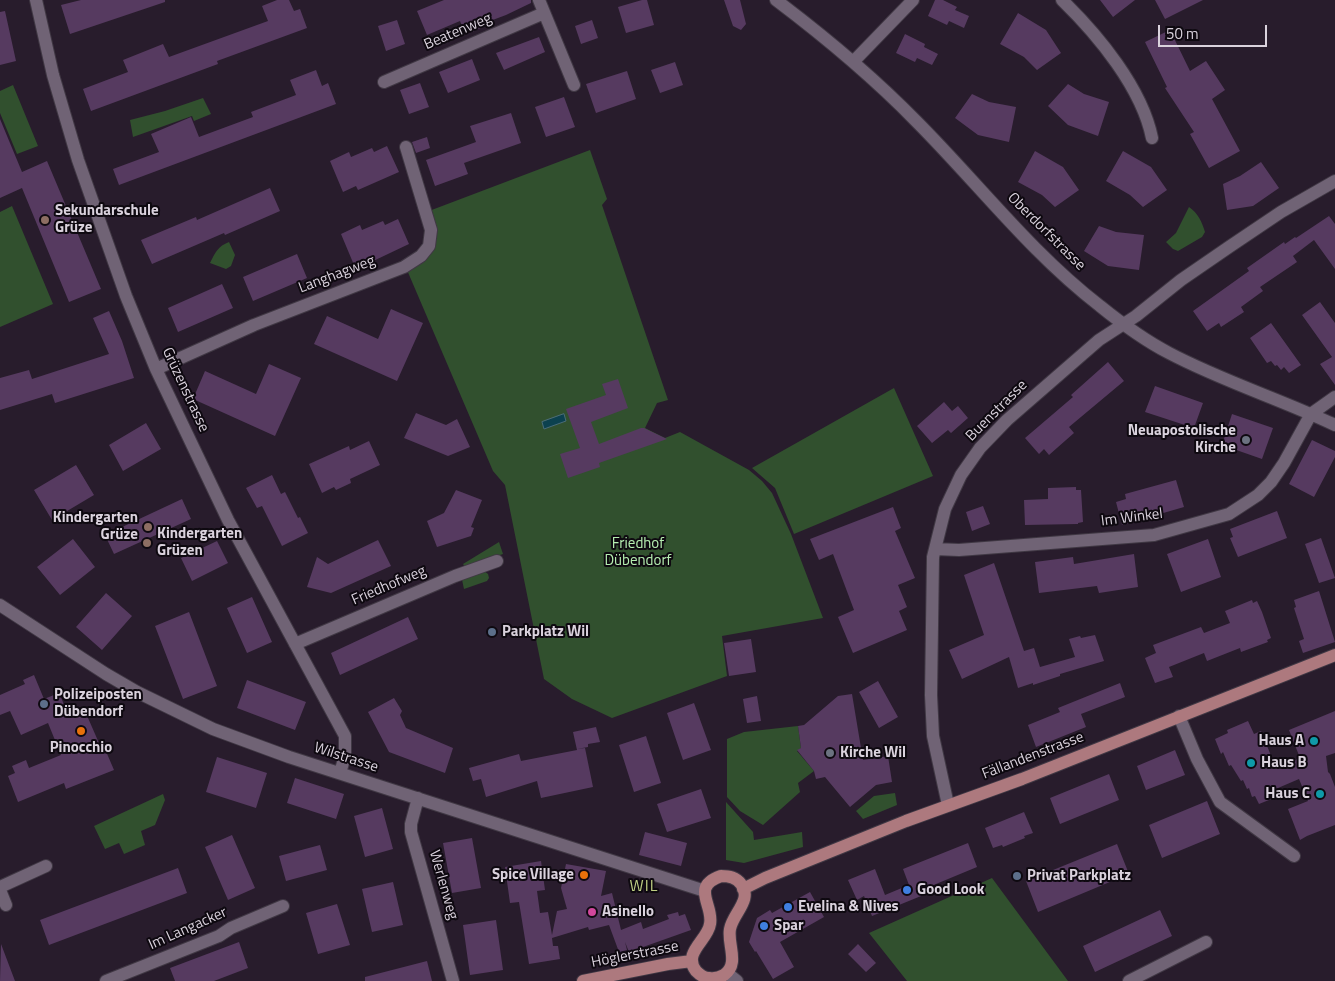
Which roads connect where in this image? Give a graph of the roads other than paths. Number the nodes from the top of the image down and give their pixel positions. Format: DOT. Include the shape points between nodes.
graph roads {
  1 [pos="36,0"];
  2 [pos="539,0"];
  3 [pos="776,0"];
  4 [pos="913,0"];
  5 [pos="1062,0"];
  6 [pos="544,13"];
  7 [pos="854,62"];
  8 [pos="384,82"];
  9 [pos="574,85"];
  10 [pos="1152,138"];
  11 [pos="406,146"];
  12 [pos="1335,181"];
  13 [pos="1124,324"];
  14 [pos="156,369"];
  15 [pos="1335,397"];
  16 [pos="1312,414"];
  17 [pos="1335,425"];
  18 [pos="934,549"];
  19 [pos="497,561"];
  20 [pos="0,605"];
  21 [pos="294,644"];
  22 [pos="1335,655"];
  23 [pos="1178,716"];
  24 [pos="340,773"];
  25 [pos="418,798"];
  26 [pos="948,805"];
  27 [pos="1294,856"];
  28 [pos="46,866"];
  29 [pos="0,889"];
  30 [pos="744,889"];
  31 [pos="705,891"];
  32 [pos="6,904"];
  33 [pos="284,906"];
  34 [pos="1206,942"];
  35 [pos="692,961"];
  36 [pos="726,973"];
  37 [pos="106,981"];
  38 [pos="453,981"];
  39 [pos="583,981"];
  40 [pos="737,981"];
  41 [pos="1129,981"];
  1 -- 14 [label="street, Grüzenstrasse" via="53,75 78,160 126,296"];
  2 -- 6 [label="street"];
  3 -- 7 [label="street, Oberdorfstrasse"];
  4 -- 7 [label="street"];
  5 -- 10 [label="street" via="1119,65 1149,120"];
  6 -- 8 [label="street, Beatenweg"];
  6 -- 9 [label="street"];
  7 -- 13 [label="street, Oberdorfstrasse" via="917,121 1050,263"];
  11 -- 14 [label="street, Langhagweg" via="431,230 429,246 421,256 404,266 254,325"];
  12 -- 13 [label="street, Buenstrasse" via="1235,242"];
  13 -- 16 [label="street, Oberdorfstrasse" via="1185,361"];
  13 -- 18 [label="street, Buenstrasse" via="1099,340 1007,420 980,448 953,490"];
  14 -- 21 [label="street, Grüzenstrasse" via="228,520"];
  15 -- 16 [label="street"];
  16 -- 17 [label="street, Oberdorfstrasse"];
  16 -- 18 [label="street, Im Winkel" via="1271,482 1229,514 1154,535 959,550"];
  18 -- 26 [label="street, Buenstrasse" via="933,736"];
  19 -- 21 [label="street, Friedhofweg"];
  20 -- 24 [label="street, Wilstrasse" via="106,674 163,706 251,744"];
  21 -- 24 [label="street, Grüzenstrasse" via="345,736 345,756"];
  22 -- 23 [label="main road, Fällandenstrasse"];
  23 -- 26 [label="main road, Fällandenstrasse"];
  23 -- 27 [label="street" via="1220,802"];
  24 -- 25 [label="street, Wilstrasse"];
  25 -- 31 [label="street, Wilstrasse"];
  25 -- 38 [label="street, Werlenweg" via="411,832"];
  26 -- 30 [label="main road, Fällandenstrasse"];
  28 -- 29 [label="street"];
  29 -- 32 [label="street"];
  30 -- 31 [label="main road" via="736,879 721,876 712,880"];
  30 -- 36 [label="main road" via="744,902 729,930 733,960"];
  31 -- 35 [label="main road" via="711,914 710,926 696,947"];
  33 -- 37 [label="street, Im Langacker"];
  34 -- 41 [label="street"];
  35 -- 36 [label="main road" via="697,972 706,978"];
  35 -- 39 [label="main road, Höglerstrasse"];
  36 -- 40 [label="street"];
}
